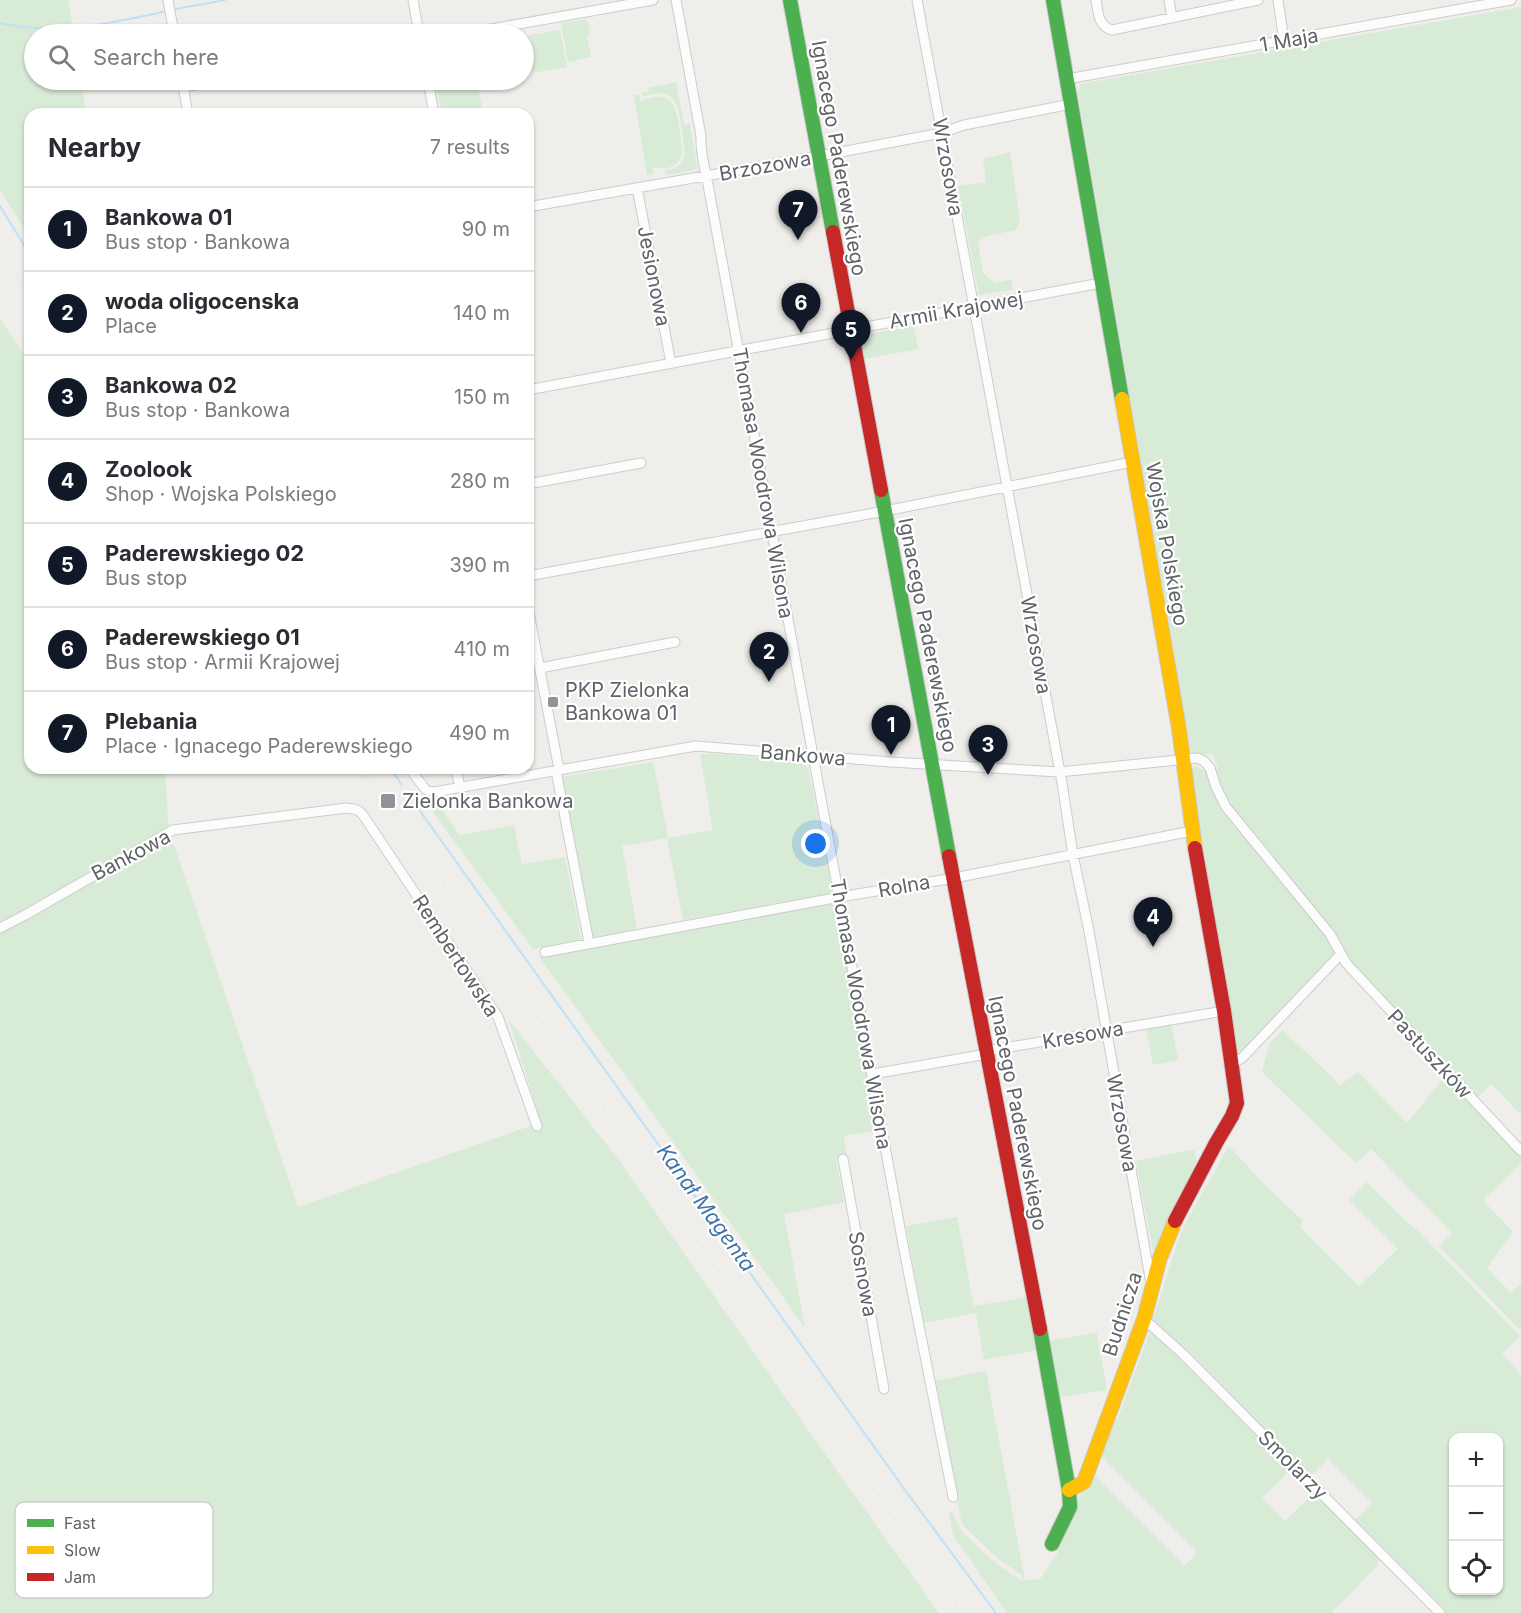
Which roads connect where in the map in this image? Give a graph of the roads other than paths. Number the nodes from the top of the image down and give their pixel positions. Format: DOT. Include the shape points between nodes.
graph roads {
  1 [pos="168,0"];
  2 [pos="413,0"];
  3 [pos="653,0"];
  4 [pos="676,0"];
  5 [pos="790,0"];
  6 [pos="917,0"];
  7 [pos="1053,0"];
  8 [pos="1096,0"];
  9 [pos="1169,0"];
  10 [pos="1258,0"];
  11 [pos="1278,0"];
  12 [pos="1511,0"];
  13 [pos="1172,18"];
  14 [pos="172,24"];
  15 [pos="417,24"];
  16 [pos="519,24"];
  17 [pos="1284,41"];
  18 [pos="1067,79"];
  19 [pos="184,90"];
  20 [pos="430,90"];
  21 [pos="1071,104"];
  22 [pos="187,108"];
  23 [pos="433,108"];
  24 [pos="941,132"];
  25 [pos="819,156"];
  26 [pos="706,176"];
  27 [pos="638,188"];
  28 [pos="534,206"];
  29 [pos="1101,283"];
  30 [pos="973,308"];
  31 [pos="851,330"];
  32 [pos="739,350"];
  33 [pos="671,363"];
  34 [pos="534,389"];
  35 [pos="1132,462"];
  36 [pos="642,463"];
  37 [pos="534,483"];
  38 [pos="1007,487"];
  39 [pos="885,511"];
  40 [pos="771,533"];
  41 [pos="534,575"];
  42 [pos="534,638"];
  43 [pos="675,642"];
  44 [pos="540,668"];
  45 [pos="813,756"];
  46 [pos="1183,759"];
  47 [pos="932,765"];
  48 [pos="559,769"];
  49 [pos="1059,772"];
  50 [pos="414,774"];
  51 [pos="457,774"];
  52 [pos="533,774"];
  53 [pos="534,774"];
  54 [pos="460,788"];
  55 [pos="346,808"];
  56 [pos="1192,831"];
  57 [pos="1073,855"];
  58 [pos="954,878"];
  59 [pos="840,897"];
  60 [pos="0,928"];
  61 [pos="589,943"];
  62 [pos="545,952"];
  63 [pos="1341,954"];
  64 [pos="1224,1011"];
  65 [pos="1106,1031"];
  66 [pos="987,1052"];
  67 [pos="1232,1064"];
  68 [pos="873,1074"];
  69 [pos="1237,1095"];
  70 [pos="537,1126"];
  71 [pos="1521,1151"];
  72 [pos="843,1159"];
  73 [pos="1152,1291"];
  74 [pos="1144,1319"];
  75 [pos="884,1389"];
  76 [pos="1069,1490"];
  77 [pos="953,1497"];
  78 [pos="1052,1544"];
  79 [pos="1440,1613"];
  1 -- 14 [label="street"];
  2 -- 15 [label="street"];
  3 -- 16 [label="street"];
  4 -- 26 [label="street, Thomasa Woodrowa Wilsona"];
  5 -- 25 [label="street, Ignacego Paderewskiego"];
  6 -- 24 [label="street, Wrzosowa"];
  7 -- 18 [label="street, Wojska Polskiego"];
  8 -- 13 [label="street" via="1102,24 1108,29"];
  9 -- 13 [label="street"];
  10 -- 13 [label="street"];
  11 -- 17 [label="street"];
  12 -- 17 [label="street, 1 Maja"];
  17 -- 18 [label="street, 1 Maja"];
  18 -- 21 [label="street, Wojska Polskiego"];
  19 -- 22 [label="street"];
  20 -- 23 [label="street"];
  21 -- 24 [label="street, Brzozowa"];
  21 -- 29 [label="street, Wojska Polskiego"];
  24 -- 25 [label="street, Brzozowa"];
  24 -- 30 [label="street, Wrzosowa"];
  25 -- 26 [label="street, Brzozowa"];
  25 -- 31 [label="street, Ignacego Paderewskiego"];
  26 -- 27 [label="street, Brzozowa"];
  26 -- 32 [label="street, Thomasa Woodrowa Wilsona"];
  27 -- 28 [label="street, Brzozowa"];
  27 -- 33 [label="street, Jesionowa"];
  29 -- 30 [label="street, Armii Krajowej"];
  29 -- 35 [label="street, Wojska Polskiego"];
  30 -- 31 [label="street, Armii Krajowej"];
  30 -- 38 [label="street, Wrzosowa"];
  31 -- 32 [label="street, Armii Krajowej"];
  31 -- 39 [label="street, Ignacego Paderewskiego"];
  32 -- 33 [label="street, Armii Krajowej"];
  32 -- 40 [label="street, Thomasa Woodrowa Wilsona"];
  33 -- 34 [label="street, Armii Krajowej"];
  35 -- 38 [label="street"];
  35 -- 46 [label="street, Wojska Polskiego"];
  36 -- 37 [label="street"];
  38 -- 39 [label="street"];
  38 -- 49 [label="street, Wrzosowa"];
  39 -- 40 [label="street"];
  39 -- 47 [label="street, Ignacego Paderewskiego"];
  40 -- 41 [label="street"];
  40 -- 45 [label="street, Thomasa Woodrowa Wilsona"];
  42 -- 44 [label="street"];
  43 -- 44 [label="street"];
  44 -- 48 [label="street"];
  45 -- 47 [label="street, Bankowa"];
  45 -- 48 [label="street, Bankowa" via="696,746"];
  45 -- 59 [label="street, Thomasa Woodrowa Wilsona"];
  46 -- 49 [label="street, Bankowa"];
  46 -- 56 [label="street, Wojska Polskiego"];
  46 -- 63 [label="street, Pastuszków" via="1198,758 1208,764 1226,807 1330,934"];
  47 -- 49 [label="street, Bankowa"];
  47 -- 58 [label="street, Ignacego Paderewskiego"];
  48 -- 53 [label="street, Bankowa"];
  48 -- 61 [label="street" via="557,776"];
  49 -- 57 [label="street, Wrzosowa"];
  50 -- 54 [label="street, Bankowa" via="426,790"];
  51 -- 54 [label="street"];
  52 -- 54 [label="street, Bankowa"];
  55 -- 60 [label="street, Bankowa" via="173,830"];
  55 -- 70 [label="street, Rembertowska" via="363,815 498,1017"];
  56 -- 57 [label="street, Rolna"];
  56 -- 64 [label="street, Wojska Polskiego"];
  57 -- 58 [label="street, Rolna"];
  57 -- 65 [label="street, Wrzosowa"];
  58 -- 59 [label="street, Rolna"];
  58 -- 66 [label="street, Ignacego Paderewskiego"];
  59 -- 61 [label="street, Rolna"];
  59 -- 68 [label="street, Thomasa Woodrowa Wilsona"];
  61 -- 62 [label="street, Rolna"];
  63 -- 67 [label="street"];
  63 -- 71 [label="street, Pastuszków"];
  64 -- 65 [label="street, Kresowa"];
  64 -- 67 [label="street, Wojska Polskiego"];
  65 -- 66 [label="street, Kresowa"];
  65 -- 73 [label="street, Wrzosowa"];
  66 -- 68 [label="street, Kresowa"];
  66 -- 76 [label="street, Ignacego Paderewskiego"];
  67 -- 69 [label="street, Wojska Polskiego"];
  68 -- 77 [label="street, Thomasa Woodrowa Wilsona"];
  69 -- 73 [label="street, Budnicza" via="1232,1116 1170,1231"];
  72 -- 75 [label="street, Sosnowa"];
  73 -- 74 [label="street, Budnicza"];
  74 -- 76 [label="street, Budnicza" via="1084,1482"];
  74 -- 79 [label="street, Smolarzy"];
  76 -- 78 [label="street" via="1070,1507"];
}
